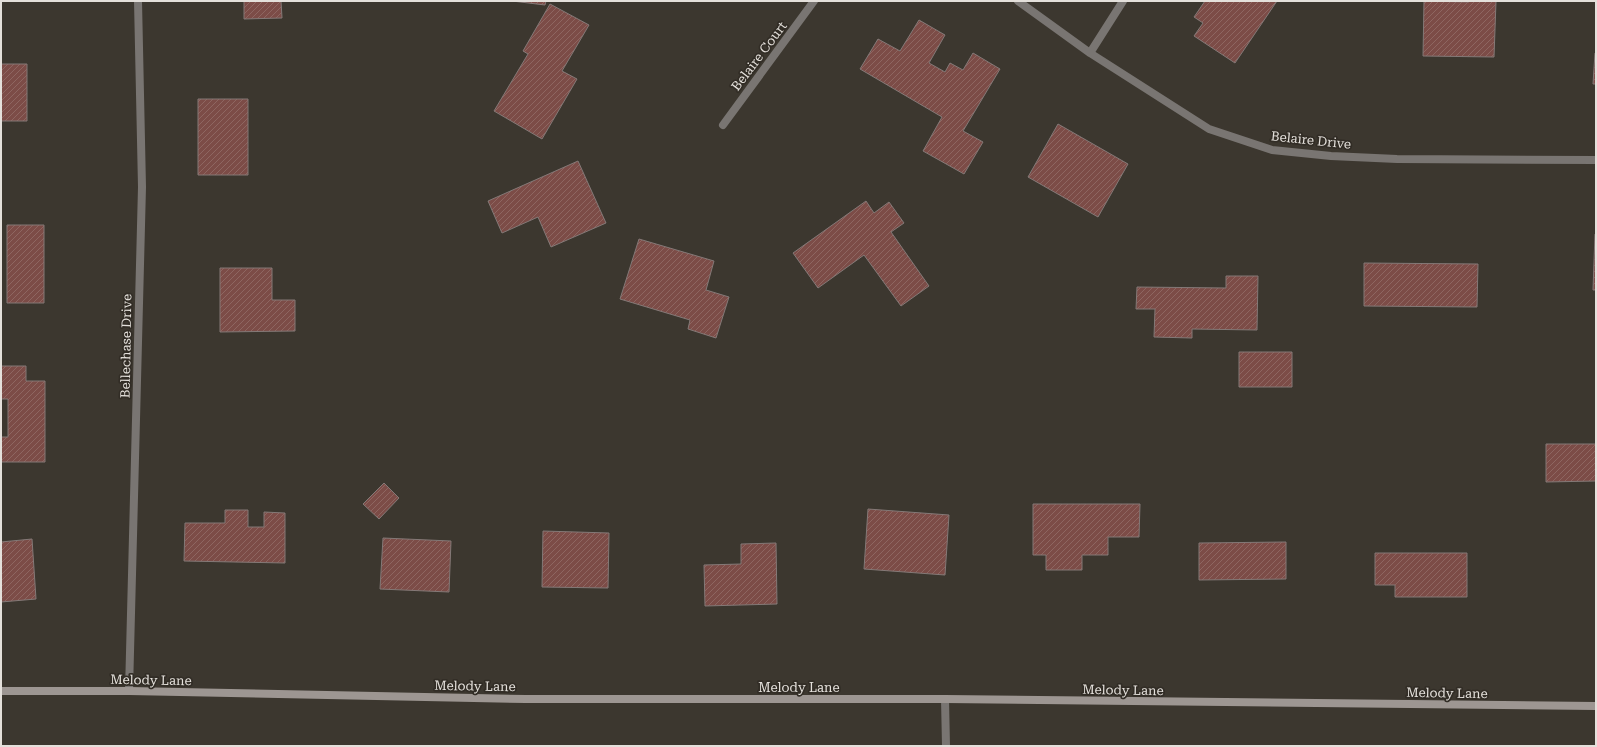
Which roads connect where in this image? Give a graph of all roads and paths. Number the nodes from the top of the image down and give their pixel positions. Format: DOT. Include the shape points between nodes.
graph roads {
  1 [pos="138,1"];
  2 [pos="814,1"];
  3 [pos="1018,1"];
  4 [pos="1123,1"];
  5 [pos="1090,53"];
  6 [pos="723,125"];
  7 [pos="1596,160"];
  8 [pos="1,691"];
  9 [pos="129,692"];
  10 [pos="945,699"];
  11 [pos="1596,706"];
  12 [pos="946,746"];
  1 -- 9 [label="street, Bellechase Drive" via="142,187"];
  2 -- 6 [label="street, Belaire Court"];
  3 -- 5 [label="street, Belaire Drive"];
  4 -- 5 [label="street"];
  5 -- 7 [label="street, Belaire Drive" via="1210,129 1272,150 1397,159"];
  8 -- 9 [label="street, Melody Lane"];
  9 -- 10 [label="street, Melody Lane" via="534,699"];
  10 -- 11 [label="street, Melody Lane"];
  10 -- 12 [label="street"];
}
